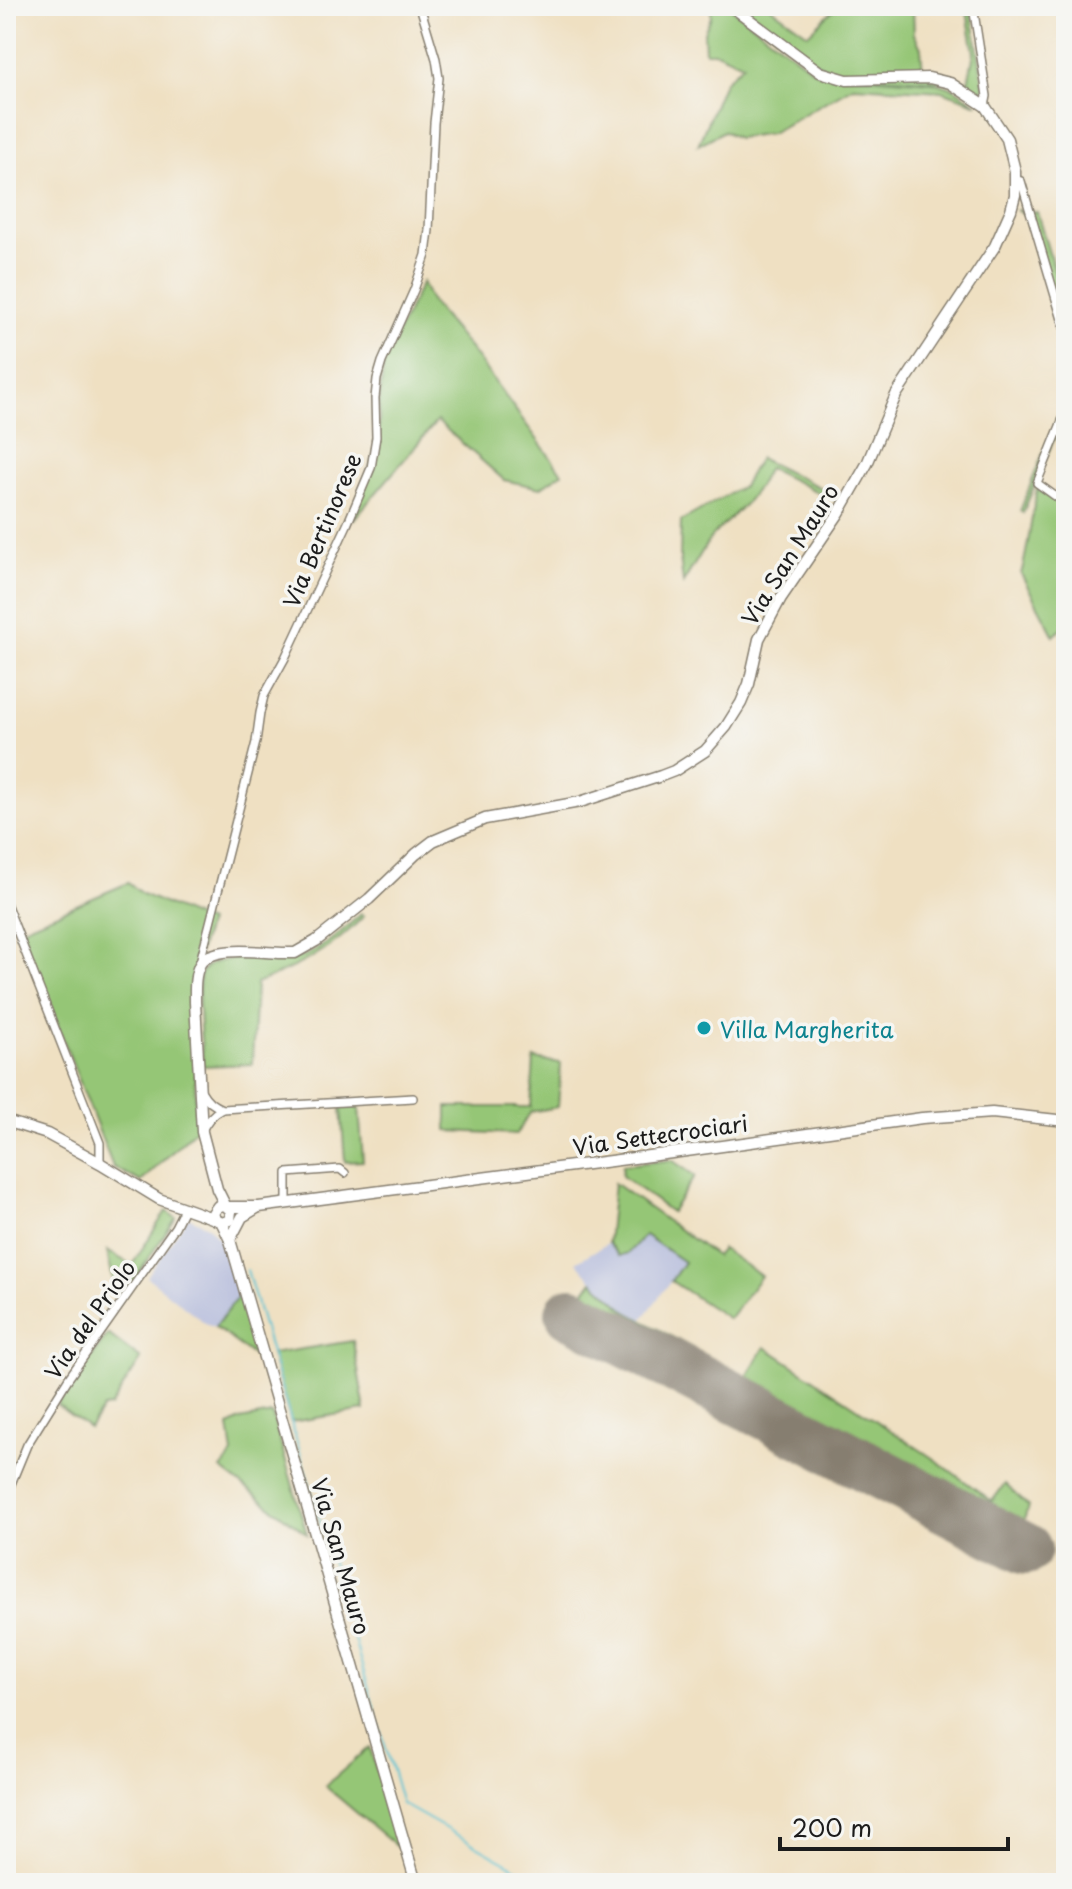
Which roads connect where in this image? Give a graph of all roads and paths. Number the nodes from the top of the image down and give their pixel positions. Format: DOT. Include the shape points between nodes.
graph roads {
  1 [pos="420,6"];
  2 [pos="731,6"];
  3 [pos="973,6"];
  4 [pos="985,106"];
  5 [pos="1015,179"];
  6 [pos="1066,333"];
  7 [pos="1066,411"];
  8 [pos="1066,504"];
  9 [pos="6,903"];
  10 [pos="198,968"];
  11 [pos="199,1087"];
  12 [pos="413,1098"];
  13 [pos="217,1109"];
  14 [pos="201,1110"];
  15 [pos="6,1121"];
  16 [pos="1066,1121"];
  17 [pos="202,1132"];
  18 [pos="100,1163"];
  19 [pos="345,1173"];
  20 [pos="287,1203"];
  21 [pos="259,1207"];
  22 [pos="188,1210"];
  23 [pos="222,1214"];
  24 [pos="230,1240"];
  25 [pos="6,1496"];
  26 [pos="416,1883"];
  1 -- 10 [label="street, Via Bertinorese" via="439,78 426,255 379,370 371,468 264,696"];
  2 -- 4 [label="main road, Via San Mauro" via="820,72 847,80 929,78 950,83"];
  3 -- 4 [label="street"];
  4 -- 5 [label="main road, Via San Mauro" via="1007,139"];
  5 -- 6 [label="street" via="1021,181"];
  5 -- 10 [label="main road, Via San Mauro" via="1011,210 995,246 896,395 867,464 759,639 741,703 705,751 647,781 580,802 485,819 452,832 416,854 304,949 218,952"];
  7 -- 8 [label="street" via="1037,483"];
  9 -- 18 [label="street" via="100,1143"];
  10 -- 11 [label="main road, Via San Mauro"];
  11 -- 13 [label="street"];
  11 -- 14 [label="main road, Via San Mauro"];
  12 -- 13 [label="street"];
  13 -- 14 [label="street"];
  13 -- 17 [label="street"];
  14 -- 17 [label="main road, Via San Mauro"];
  15 -- 18 [label="main road, Via Settecrociari" via="47,1134"];
  16 -- 20 [label="main road, Via Settecrociari" via="992,1113 922,1118"];
  17 -- 23 [label="main road, Via San Mauro"];
  18 -- 22 [label="main road, Via Settecrociari"];
  19 -- 20 [label="street" via="287,1173"];
  20 -- 21 [label="main road, Via Settecrociari"];
  21 -- 23 [label="main road, Via Settecrociari"];
  21 -- 24 [label="main road" via="242,1217"];
  22 -- 23 [label="main road, Via Settecrociari"];
  22 -- 25 [label="street, Via del Priolo" via="51,1405"];
  23 -- 24 [label="main road, Via San Mauro"];
  24 -- 26 [label="main road, Via San Mauro"];
}
